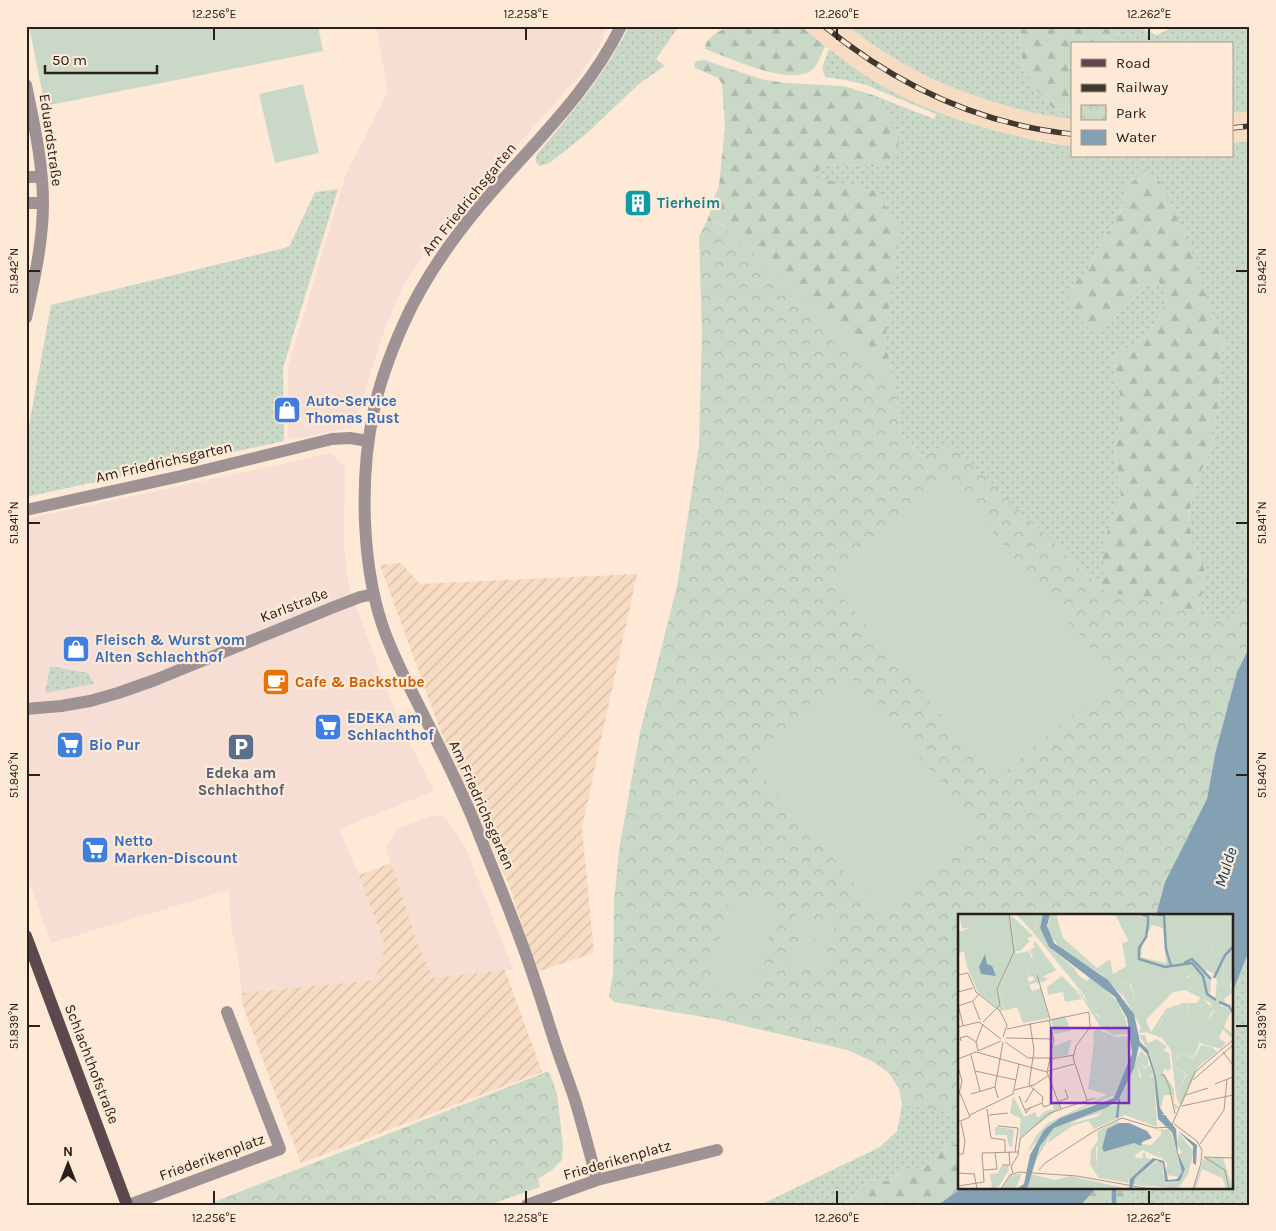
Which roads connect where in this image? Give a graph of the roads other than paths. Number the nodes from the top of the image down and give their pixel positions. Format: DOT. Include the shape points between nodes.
graph roads {
  1 [pos="621,26"];
  2 [pos="26,85"];
  3 [pos="26,177"];
  4 [pos="42,177"];
  5 [pos="26,203"];
  6 [pos="43,204"];
  7 [pos="26,318"];
  8 [pos="368,441"];
  9 [pos="26,510"];
  10 [pos="374,594"];
  11 [pos="26,709"];
  12 [pos="26,936"];
  13 [pos="227,1012"];
  14 [pos="717,1150"];
  15 [pos="597,1180"];
  16 [pos="128,1205"];
  17 [pos="527,1205"];
  1 -- 8 [label="street, Am Friedrichsgarten" via="576,96 480,206 433,267 403,324 386,367"];
  2 -- 4 [label="street, Eduardstraße"];
  3 -- 4 [label="street"];
  4 -- 6 [label="street, Eduardstraße"];
  5 -- 6 [label="street"];
  6 -- 7 [label="street, Eduardstraße" via="42,228"];
  8 -- 9 [label="street, Am Friedrichsgarten" via="332,439"];
  8 -- 10 [label="street, Am Friedrichsgarten" via="366,522"];
  10 -- 11 [label="street, Karlstraße" via="310,616 118,693 90,701"];
  10 -- 15 [label="street, Am Friedrichsgarten" via="386,636 460,788 510,910 574,1097"];
  12 -- 16 [label="main road, Schlachthofstraße"];
  13 -- 16 [label="street, Friederikenplatz" via="280,1149"];
  14 -- 15 [label="street, Friederikenplatz"];
  15 -- 17 [label="street, Friederikenplatz"];
}
